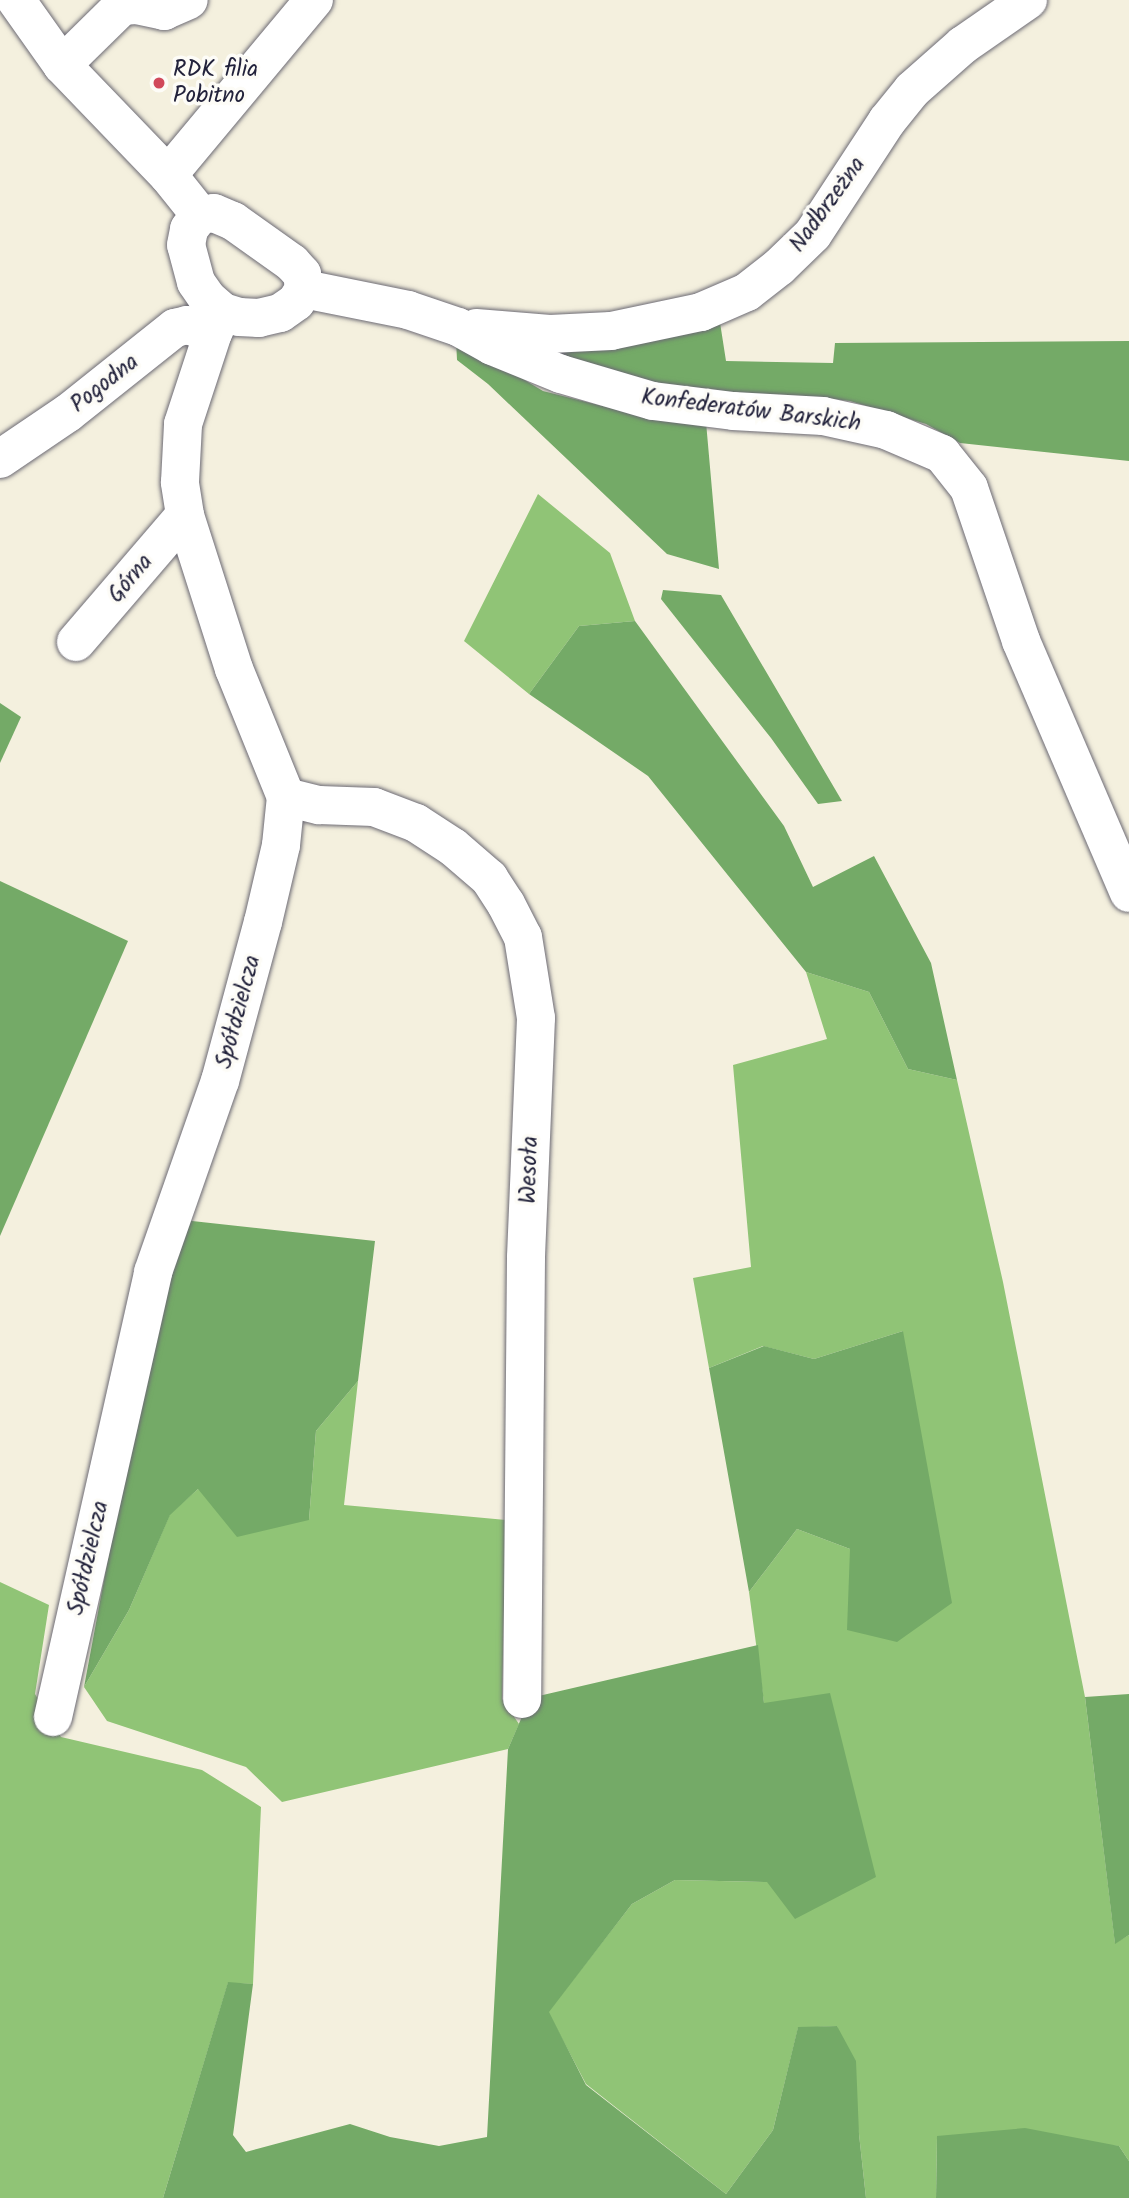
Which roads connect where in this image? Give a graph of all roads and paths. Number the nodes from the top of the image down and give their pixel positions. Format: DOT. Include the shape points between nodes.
graph roads {
  1 [pos="16,0"];
  2 [pos="189,0"];
  3 [pos="314,0"];
  4 [pos="1028,0"];
  5 [pos="62,65"];
  6 [pos="168,175"];
  7 [pos="200,215"];
  8 [pos="304,289"];
  9 [pos="218,322"];
  10 [pos="458,327"];
  11 [pos="0,459"];
  12 [pos="185,515"];
  13 [pos="76,642"];
  14 [pos="286,797"];
  15 [pos="1129,893"];
  16 [pos="522,1699"];
  17 [pos="53,1717"];
  1 -- 5 [label="street"];
  2 -- 5 [label="street" via="164,11 122,6"];
  3 -- 6 [label="street"];
  4 -- 10 [label="street, Nadbrzeżna" via="963,45 912,90 813,234 747,292 701,312 611,331 550,334"];
  5 -- 6 [label="street"];
  6 -- 7 [label="street"];
  7 -- 8 [label="street" via="214,213 243,228 292,263 302,274"];
  7 -- 9 [label="street" via="189,229 186,245 196,282"];
  8 -- 9 [label="street, Pogodna" via="281,313"];
  8 -- 10 [label="street, Konfederatów Barskich" via="408,310"];
  9 -- 11 [label="street, Pogodna" via="175,328 68,413"];
  9 -- 12 [label="street, Spółdzielcza" via="183,424 179,468"];
  10 -- 15 [label="street, Konfederatów Barskich" via="561,374 640,398 680,406 834,418 886,430 942,454 969,488 1021,641"];
  12 -- 13 [label="street, Górna"];
  12 -- 14 [label="street, Spółdzielcza" via="239,681"];
  14 -- 16 [label="street, Wesoła" via="319,805 374,807 416,822 489,878 523,937 536,1018 526,1258"];
  14 -- 17 [label="street, Spółdzielcza" via="264,922 220,1081 153,1272"];
}
